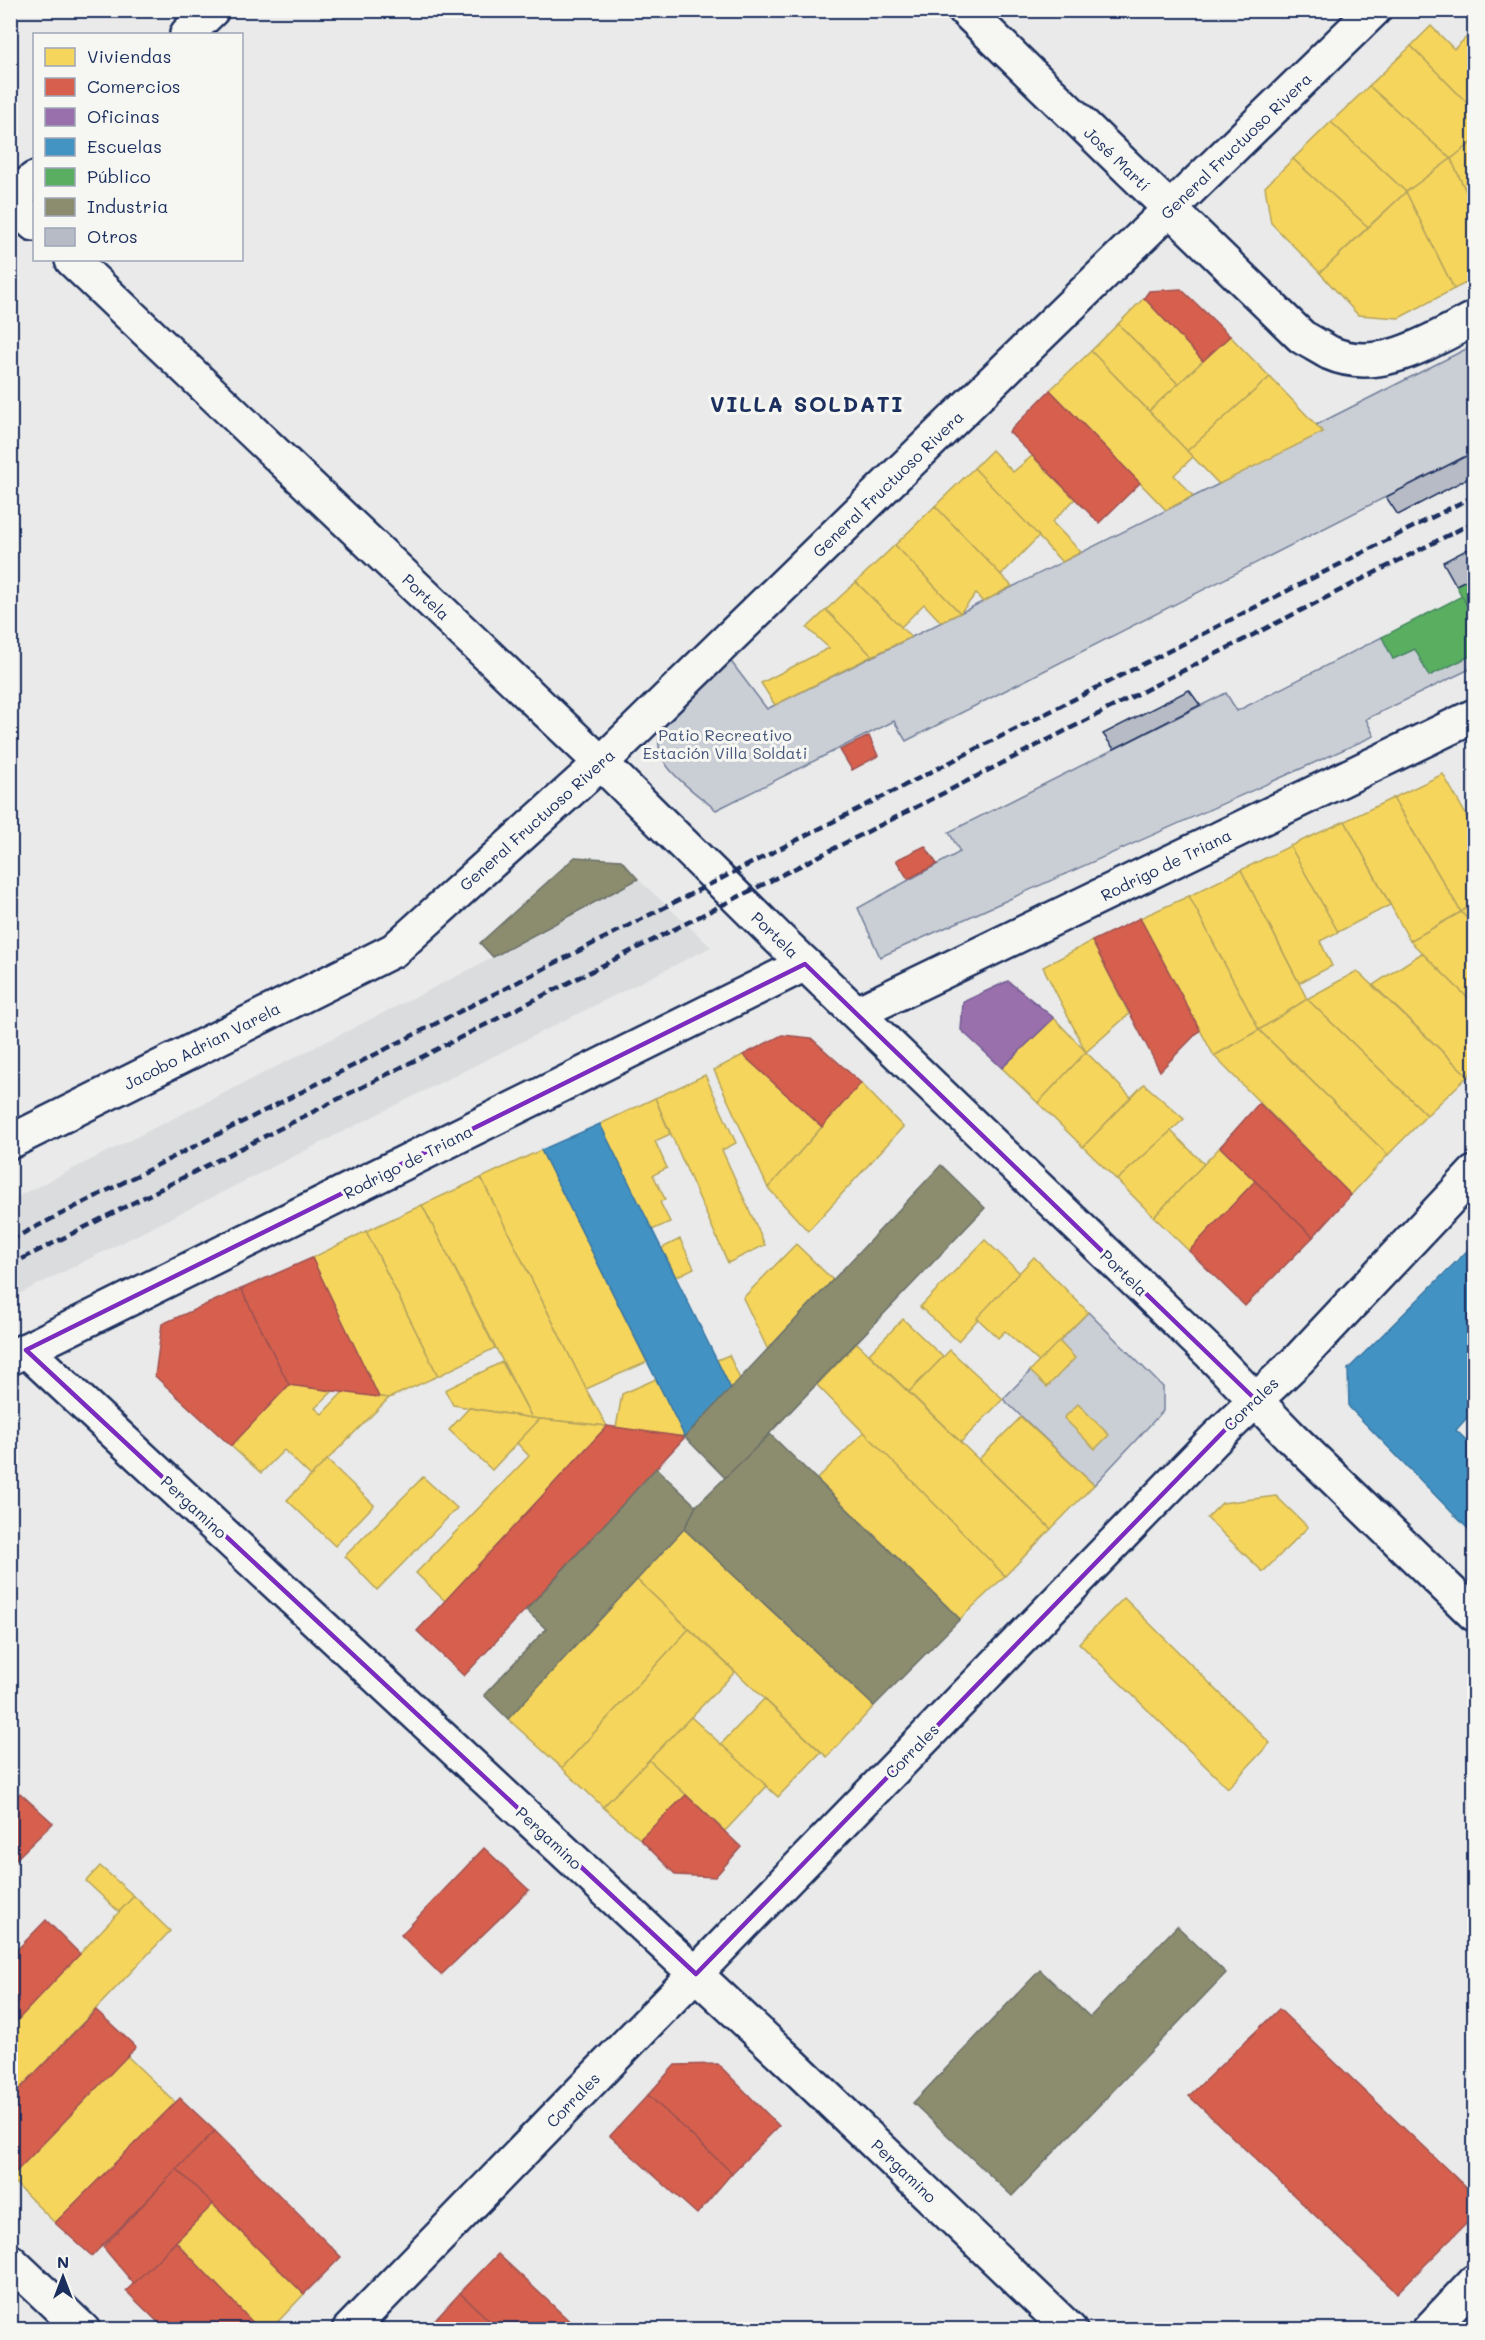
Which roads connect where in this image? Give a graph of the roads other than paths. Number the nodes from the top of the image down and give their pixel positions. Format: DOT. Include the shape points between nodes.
graph roads {
  1 [pos="212,10"];
  2 [pos="965,10"];
  3 [pos="1374,10"];
  4 [pos="188,33"];
  5 [pos="33,180"];
  6 [pos="11,202"];
  7 [pos="1170,210"];
  8 [pos="33,223"];
  9 [pos="73,261"];
  10 [pos="1474,319"];
  11 [pos="1474,716"];
  12 [pos="601,763"];
  13 [pos="394,950"];
  14 [pos="805,964"];
  15 [pos="857,1013"];
  16 [pos="10,1142"];
  17 [pos="1474,1173"];
  18 [pos="18,1354"];
  19 [pos="1255,1400"];
  20 [pos="1474,1614"];
  21 [pos="696,1974"];
  22 [pos="10,2261"];
  23 [pos="1474,2282"];
  24 [pos="83,2330"];
  25 [pos="349,2330"];
  26 [pos="1070,2330"];
  27 [pos="1429,2330"];
  1 -- 4 [label="street"];
  2 -- 7 [label="street, José Martí"];
  3 -- 7 [label="street, General Fructuoso Rivera"];
  5 -- 6 [label="street"];
  6 -- 8 [label="street"];
  7 -- 10 [label="street, José Martí" via="1302,337 1332,354 1360,361 1392,357"];
  7 -- 12 [label="street, General Fructuoso Rivera"];
  9 -- 12 [label="street, Portela"];
  11 -- 15 [label="street, Rodrigo de Triana"];
  12 -- 13 [label="street, General Fructuoso Rivera"];
  12 -- 14 [label="street, Portela"];
  13 -- 16 [label="street, Jacobo Adrian Varela"];
  14 -- 15 [label="street, Portela"];
  14 -- 18 [label="street, Rodrigo de Triana"];
  15 -- 19 [label="street, Portela"];
  17 -- 19 [label="street, Corrales" via="1299,1359"];
  18 -- 21 [label="street, Pergamino"];
  19 -- 20 [label="street, Portela"];
  19 -- 21 [label="street, Corrales"];
  21 -- 25 [label="street, Corrales"];
  21 -- 26 [label="street, Pergamino"];
  22 -- 24 [label="street"];
  23 -- 27 [label="street"];
}
